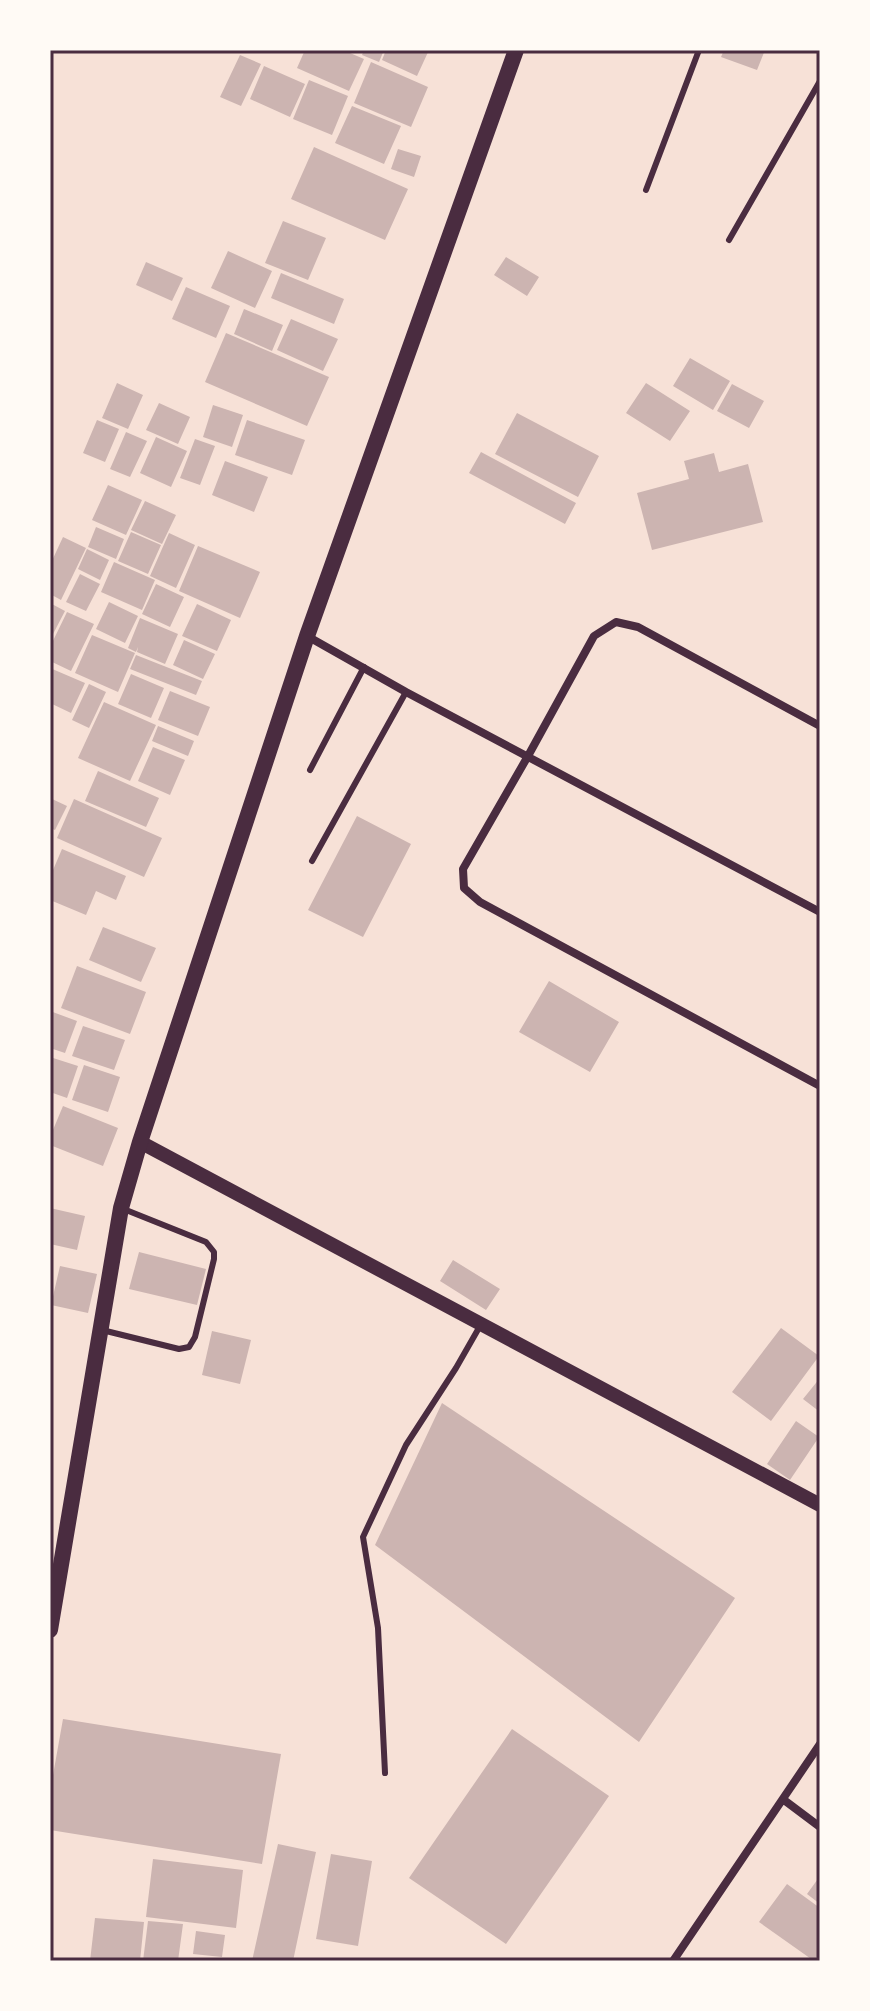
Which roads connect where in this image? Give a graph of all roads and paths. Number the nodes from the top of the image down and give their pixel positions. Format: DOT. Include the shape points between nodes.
graph roads {
  1 [pos="516,50"];
  2 [pos="699,50"];
  3 [pos="820,81"];
  4 [pos="646,190"];
  5 [pos="729,240"];
  6 [pos="307,636"];
  7 [pos="364,667"];
  8 [pos="406,692"];
  9 [pos="820,726"];
  10 [pos="528,756"];
  11 [pos="310,770"];
  12 [pos="312,861"];
  13 [pos="820,912"];
  14 [pos="820,1086"];
  15 [pos="140,1142"];
  16 [pos="121,1208"];
  17 [pos="481,1323"];
  18 [pos="99,1329"];
  19 [pos="820,1505"];
  20 [pos="50,1630"];
  21 [pos="820,1744"];
  22 [pos="385,1773"];
  23 [pos="784,1800"];
  24 [pos="820,1827"];
  25 [pos="673,1961"];
  1 -- 6 [label="main road"];
  2 -- 4 [label="lane"];
  3 -- 5 [label="lane"];
  6 -- 7 [label="street"];
  6 -- 15 [label="main road"];
  7 -- 8 [label="street"];
  7 -- 11 [label="lane"];
  8 -- 10 [label="street"];
  8 -- 12 [label="lane"];
  9 -- 10 [label="street" via="638,627 616,622 594,636"];
  10 -- 13 [label="street"];
  10 -- 14 [label="street" via="463,869 464,888 480,902"];
  15 -- 16 [label="main road"];
  15 -- 17 [label="street"];
  16 -- 18 [label="main road"];
  16 -- 18 [label="lane" via="206,1242 214,1259 189,1347"];
  17 -- 19 [label="street"];
  17 -- 22 [label="lane" via="406,1445 363,1537 378,1628"];
  18 -- 20 [label="main road"];
  21 -- 23 [label="street"];
  23 -- 24 [label="street"];
  23 -- 25 [label="street"];
}
